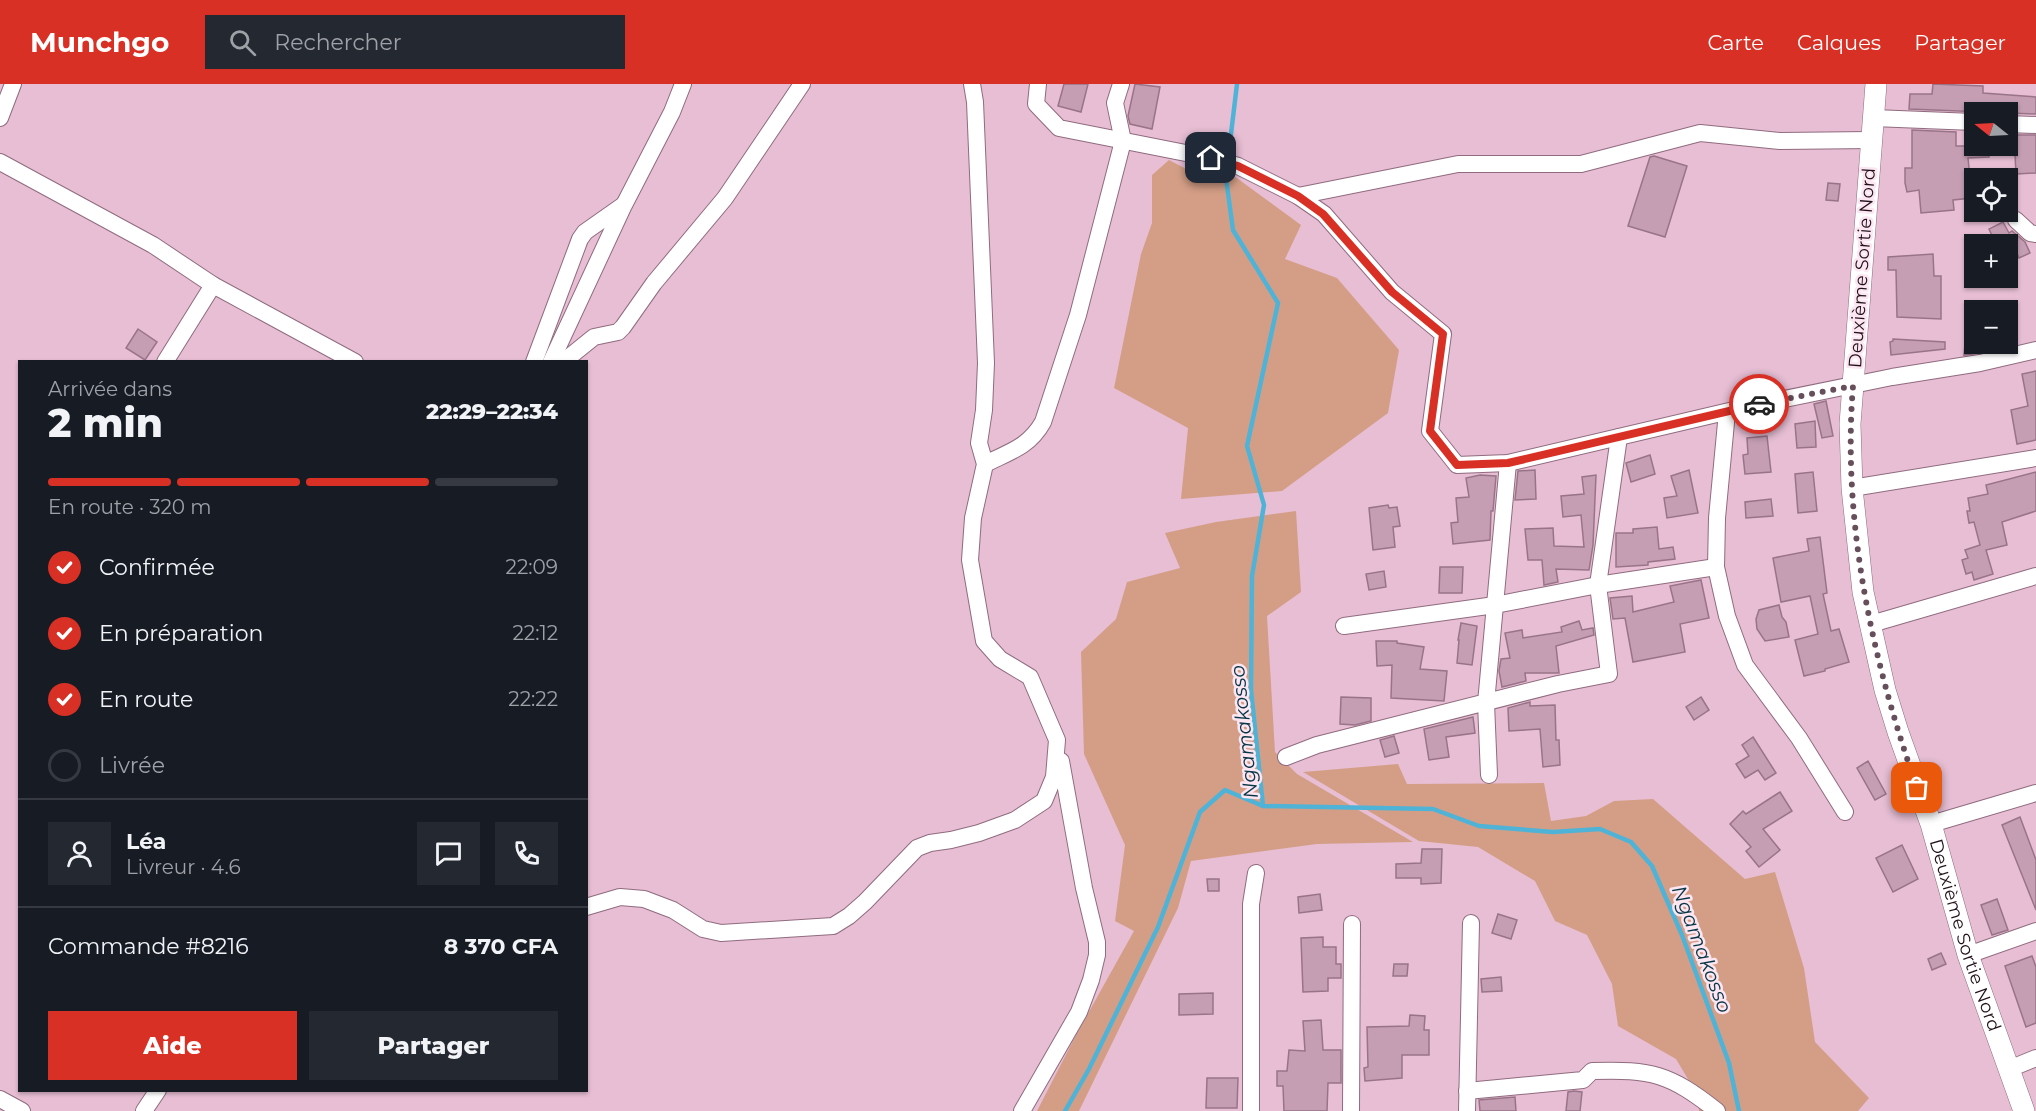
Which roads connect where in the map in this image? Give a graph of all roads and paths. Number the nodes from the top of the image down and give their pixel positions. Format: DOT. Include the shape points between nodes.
graph roads {
  1 [pos="14,84"];
  2 [pos="683,84"];
  3 [pos="802,84"];
  4 [pos="972,84"];
  5 [pos="1038,84"];
  6 [pos="1121,84"];
  7 [pos="1876,84"];
  8 [pos="0,118"];
  9 [pos="1873,118"];
  10 [pos="1964,122"];
  11 [pos="2018,124"];
  12 [pos="2036,125"];
  13 [pos="1871,140"];
  14 [pos="1123,141"];
  15 [pos="0,162"];
  16 [pos="1298,196"];
  17 [pos="624,205"];
  18 [pos="2018,222"];
  19 [pos="2036,234"];
  20 [pos="213,285"];
  21 [pos="2036,350"];
  22 [pos="166,360"];
  23 [pos="351,360"];
  24 [pos="535,360"];
  25 [pos="552,360"];
  26 [pos="565,360"];
  27 [pos="1853,386"];
  28 [pos="1727,412"];
  29 [pos="1619,437"];
  30 [pos="2036,458"];
  31 [pos="1508,463"];
  32 [pos="985,464"];
  33 [pos="1852,488"];
  34 [pos="1716,567"];
  35 [pos="2036,576"];
  36 [pos="1598,585"];
  37 [pos="1495,605"];
  38 [pos="1871,624"];
  39 [pos="1344,626"];
  40 [pos="1486,703"];
  41 [pos="1057,740"];
  42 [pos="1286,757"];
  43 [pos="1489,775"];
  44 [pos="2036,794"];
  45 [pos="1845,812"];
  46 [pos="1931,824"];
  47 [pos="1256,873"];
  48 [pos="588,906"];
  49 [pos="1471,923"];
  50 [pos="1352,924"];
  51 [pos="2036,931"];
  52 [pos="1968,956"];
  53 [pos="2036,1058"];
  54 [pos="2009,1068"];
  55 [pos="1467,1091"];
  56 [pos="157,1092"];
  57 [pos="144,1111"];
  58 [pos="1022,1111"];
  59 [pos="1251,1111"];
  60 [pos="1351,1111"];
  61 [pos="1467,1111"];
  62 [pos="1717,1111"];
  63 [pos="2024,1111"];
  1 -- 8 [label="street"];
  2 -- 17 [label="street"];
  3 -- 26 [label="street" via="725,198 623,327 618,332 594,337"];
  4 -- 32 [label="street" via="986,363 979,443"];
  5 -- 14 [label="street" via="1036,104 1059,128"];
  6 -- 14 [label="street" via="1115,103"];
  7 -- 9 [label="main road, Deuxième Sortie Nord"];
  9 -- 10 [label="street"];
  9 -- 13 [label="main road, Deuxième Sortie Nord"];
  11 -- 12 [label="street"];
  13 -- 16 [label="street" via="1780,141 1700,134 1581,164 1458,164"];
  13 -- 27 [label="main road, Deuxième Sortie Nord"];
  14 -- 16 [label="street" via="1238,166"];
  14 -- 32 [label="street" via="1078,315 1043,422 1036,436 1025,444"];
  15 -- 20 [label="street" via="153,245"];
  16 -- 31 [label="street" via="1323,214 1392,292 1443,334 1430,431 1457,465"];
  17 -- 24 [label="street" via="580,239"];
  17 -- 25 [label="street"];
  18 -- 19 [label="street"];
  20 -- 22 [label="street"];
  20 -- 23 [label="street"];
  21 -- 27 [label="street"];
  27 -- 28 [label="street"];
  27 -- 33 [label="main road, Deuxième Sortie Nord"];
  28 -- 29 [label="street"];
  28 -- 34 [label="street"];
  29 -- 31 [label="street"];
  29 -- 36 [label="street"];
  30 -- 33 [label="street"];
  31 -- 37 [label="street"];
  32 -- 41 [label="street" via="973,518 970,560 984,641 1000,659 1030,677"];
  33 -- 38 [label="main road, Deuxième Sortie Nord" via="1863,592"];
  34 -- 36 [label="street"];
  34 -- 45 [label="street" via="1727,616 1745,665 1800,738"];
  35 -- 38 [label="street"];
  36 -- 37 [label="street"];
  36 -- 40 [label="street" via="1610,674"];
  37 -- 39 [label="street"];
  37 -- 40 [label="street"];
  38 -- 46 [label="main road, Deuxième Sortie Nord" via="1894,722"];
  40 -- 42 [label="street"];
  40 -- 43 [label="street"];
  41 -- 48 [label="street" via="1054,777 1044,801 1015,820 917,848 865,902 833,926 721,933 703,929 673,910 644,899 620,897"];
  41 -- 58 [label="street" via="1097,955 1087,996"];
  44 -- 46 [label="street"];
  46 -- 52 [label="main road, Deuxième Sortie Nord"];
  47 -- 59 [label="street" via="1251,904"];
  49 -- 55 [label="street"];
  50 -- 60 [label="street"];
  51 -- 52 [label="street"];
  52 -- 54 [label="main road, Deuxième Sortie Nord"];
  53 -- 54 [label="street"];
  54 -- 63 [label="main road, Deuxième Sortie Nord"];
  55 -- 61 [label="street"];
  55 -- 62 [label="street" via="1583,1080 1593,1071 1650,1072 1672,1080"];
  56 -- 57 [label="street"];
}
